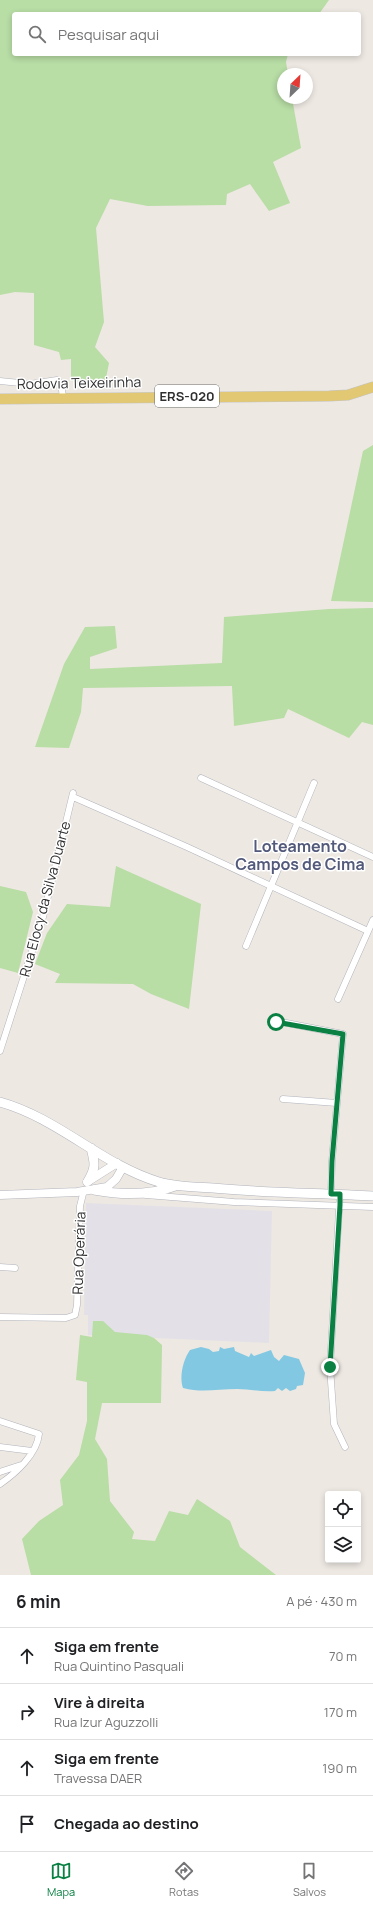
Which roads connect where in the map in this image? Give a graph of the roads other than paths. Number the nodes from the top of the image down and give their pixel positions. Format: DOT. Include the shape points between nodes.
graph roads {
  1 [pos="0,381"];
  2 [pos="30,384"];
  3 [pos="373,387"];
  4 [pos="63,397"];
  5 [pos="33,398"];
  6 [pos="0,399"];
  7 [pos="201,778"];
  8 [pos="314,783"];
  9 [pos="297,823"];
  10 [pos="373,857"];
  11 [pos="270,885"];
  12 [pos="373,920"];
  13 [pos="368,931"];
  14 [pos="246,946"];
  15 [pos="338,999"];
  16 [pos="276,1022"];
  17 [pos="0,1051"];
  18 [pos="283,1099"];
  19 [pos="0,1102"];
  20 [pos="337,1103"];
  21 [pos="91,1148"];
  22 [pos="120,1165"];
  23 [pos="138,1174"];
  24 [pos="88,1181"];
  25 [pos="178,1185"];
  26 [pos="84,1190"];
  27 [pos="94,1190"];
  28 [pos="136,1194"];
  29 [pos="336,1194"];
  30 [pos="0,1196"];
  31 [pos="373,1196"];
  32 [pos="340,1205"];
  33 [pos="373,1207"];
  34 [pos="0,1267"];
  35 [pos="15,1268"];
  36 [pos="0,1317"];
  37 [pos="0,1421"];
  38 [pos="0,1447"];
  39 [pos="345,1447"];
  40 [pos="32,1451"];
  41 [pos="22,1464"];
  42 [pos="0,1472"];
  43 [pos="0,1484"];
  1 -- 2 [label="street"];
  2 -- 4 [label="street" via="57,380 61,384"];
  2 -- 5 [label="street"];
  3 -- 4 [label="main road, Rodovia Teixeirinha / ERS-020" via="348,395 329,396"];
  4 -- 5 [label="main road, Rodovia Teixeirinha / ERS-020"];
  5 -- 6 [label="main road, Rodovia Teixeirinha / ERS-020"];
  7 -- 9 [label="street"];
  8 -- 9 [label="street"];
  9 -- 10 [label="street"];
  9 -- 11 [label="street"];
  11 -- 13 [label="street"];
  11 -- 14 [label="street"];
  11 -- 17 [label="street, Rua Elocy da Silva Duarte" via="73,795 43,917"];
  12 -- 13 [label="street"];
  13 -- 15 [label="street"];
  16 -- 20 [label="street" via="343,1034"];
  18 -- 20 [label="street"];
  19 -- 21 [label="main road" via="39,1118"];
  20 -- 29 [label="street"];
  21 -- 22 [label="main road"];
  21 -- 24 [label="main road" via="94,1171"];
  22 -- 23 [label="main road"];
  22 -- 24 [label="street"];
  22 -- 27 [label="street" via="116,1178 107,1187"];
  23 -- 25 [label="main road"];
  23 -- 28 [label="main road" via="141,1186"];
  24 -- 26 [label="street"];
  25 -- 28 [label="main road"];
  25 -- 29 [label="main road"];
  26 -- 27 [label="street"];
  26 -- 30 [label="street"];
  26 -- 36 [label="street, Rua Operária" via="80,1206 75,1315 66,1318"];
  27 -- 28 [label="main road"];
  28 -- 32 [label="street" via="234,1202"];
  29 -- 31 [label="main road"];
  29 -- 32 [label="street"];
  32 -- 33 [label="street"];
  32 -- 39 [label="street" via="330,1367 334,1424"];
  34 -- 35 [label="street"];
  37 -- 40 [label="street" via="38,1434"];
  38 -- 40 [label="street"];
  40 -- 41 [label="street"];
  41 -- 42 [label="street"];
  41 -- 43 [label="street"];
}
